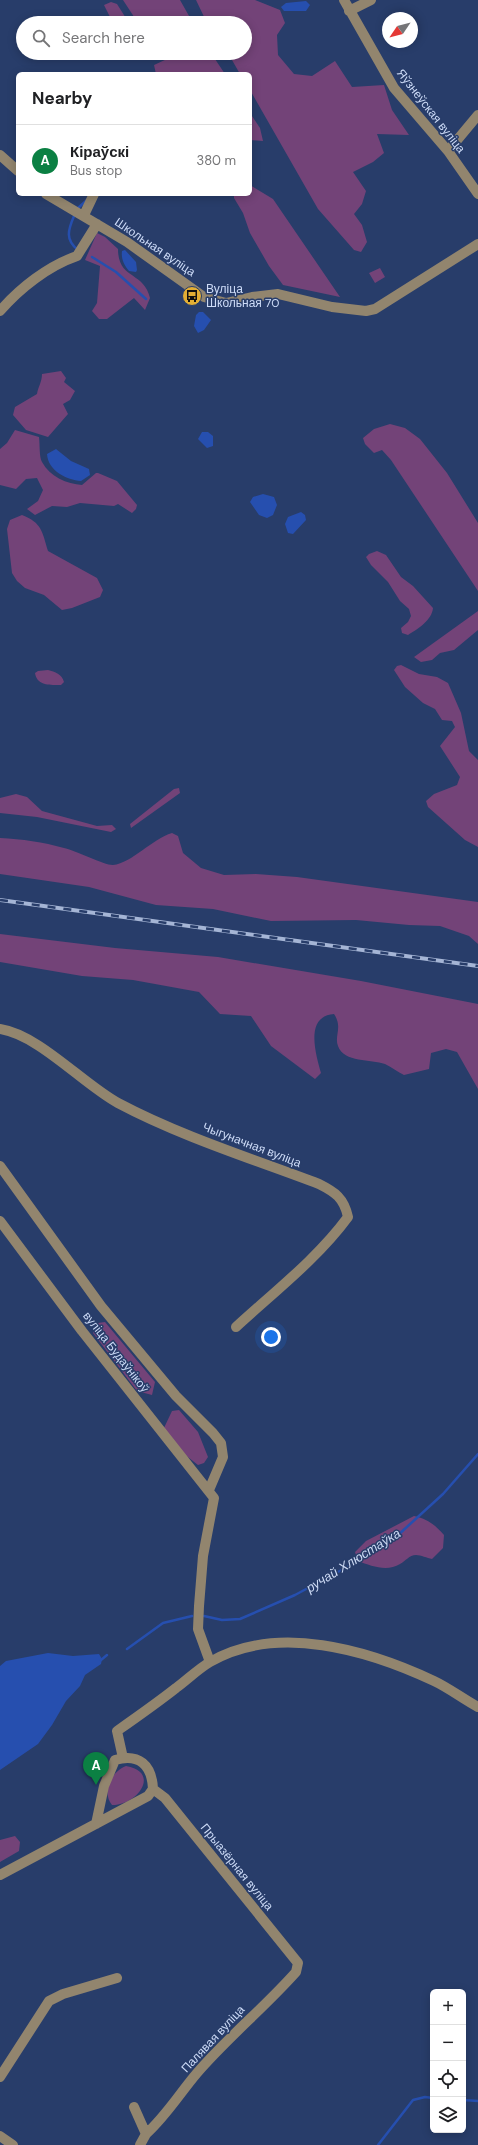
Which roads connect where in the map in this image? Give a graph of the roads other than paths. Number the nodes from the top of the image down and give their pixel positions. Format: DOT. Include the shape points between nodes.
graph roads {
  1 [pos="344,0"];
  2 [pos="371,0"];
  3 [pos="349,11"];
  4 [pos="478,115"];
  5 [pos="448,151"];
  6 [pos="0,155"];
  7 [pos="16,169"];
  8 [pos="478,194"];
  9 [pos="50,196"];
  10 [pos="93,196"];
  11 [pos="84,215"];
  12 [pos="97,224"];
  13 [pos="478,244"];
  14 [pos="0,311"];
  15 [pos="0,1029"];
  16 [pos="0,1166"];
  17 [pos="0,1221"];
  18 [pos="236,1327"];
  19 [pos="212,1494"];
  20 [pos="210,1662"];
  21 [pos="478,1707"];
  22 [pos="123,1758"];
  23 [pos="153,1789"];
  24 [pos="96,1824"];
  25 [pos="0,1876"];
  26 [pos="298,1963"];
  27 [pos="117,1978"];
  28 [pos="0,2077"];
  29 [pos="134,2107"];
  30 [pos="146,2134"];
  31 [pos="0,2136"];
  32 [pos="13,2145"];
  33 [pos="140,2145"];
  1 -- 3 [label="street, Яўзнеўская вуліца"];
  2 -- 3 [label="street"];
  3 -- 5 [label="street, Яўзнеўская вуліца" via="394,88"];
  4 -- 5 [label="street"];
  5 -- 8 [label="street, Яўзнеўская вуліца"];
  6 -- 7 [label="street"];
  9 -- 11 [label="street, Школьная вуліца"];
  10 -- 11 [label="street"];
  11 -- 12 [label="street, Школьная вуліца"];
  12 -- 13 [label="street, Школьная вуліца" via="204,297 226,303 278,294 332,307 366,311 375,309"];
  12 -- 14 [label="street" via="77,256 60,262 11,298"];
  15 -- 18 [label="street, Чыгуначная вуліца" via="12,1031 47,1052 117,1102 162,1123 319,1184 336,1193 346,1205 348,1217 322,1249"];
  16 -- 19 [label="street" via="101,1306 176,1396 221,1443 223,1457"];
  17 -- 19 [label="street, вуліца Будаўнікоў" via="82,1331"];
  19 -- 20 [label="street" via="202,1556 198,1629"];
  20 -- 21 [label="street" via="244,1648 274,1642 340,1648 434,1681"];
  20 -- 22 [label="street" via="117,1731"];
  22 -- 23 [label="street" via="131,1757 146,1766 153,1777"];
  22 -- 24 [label="street" via="116,1760 104,1786"];
  23 -- 24 [label="street" via="148,1796"];
  23 -- 26 [label="street, Прыазёрная вуліца" via="165,1798"];
  24 -- 25 [label="street"];
  26 -- 30 [label="street, Палявая вуліца" via="296,1972 197,2073"];
  27 -- 28 [label="street" via="63,1994 49,2001"];
  29 -- 30 [label="street"];
  30 -- 33 [label="street, Палявая вуліца"];
  31 -- 32 [label="street"];
}
